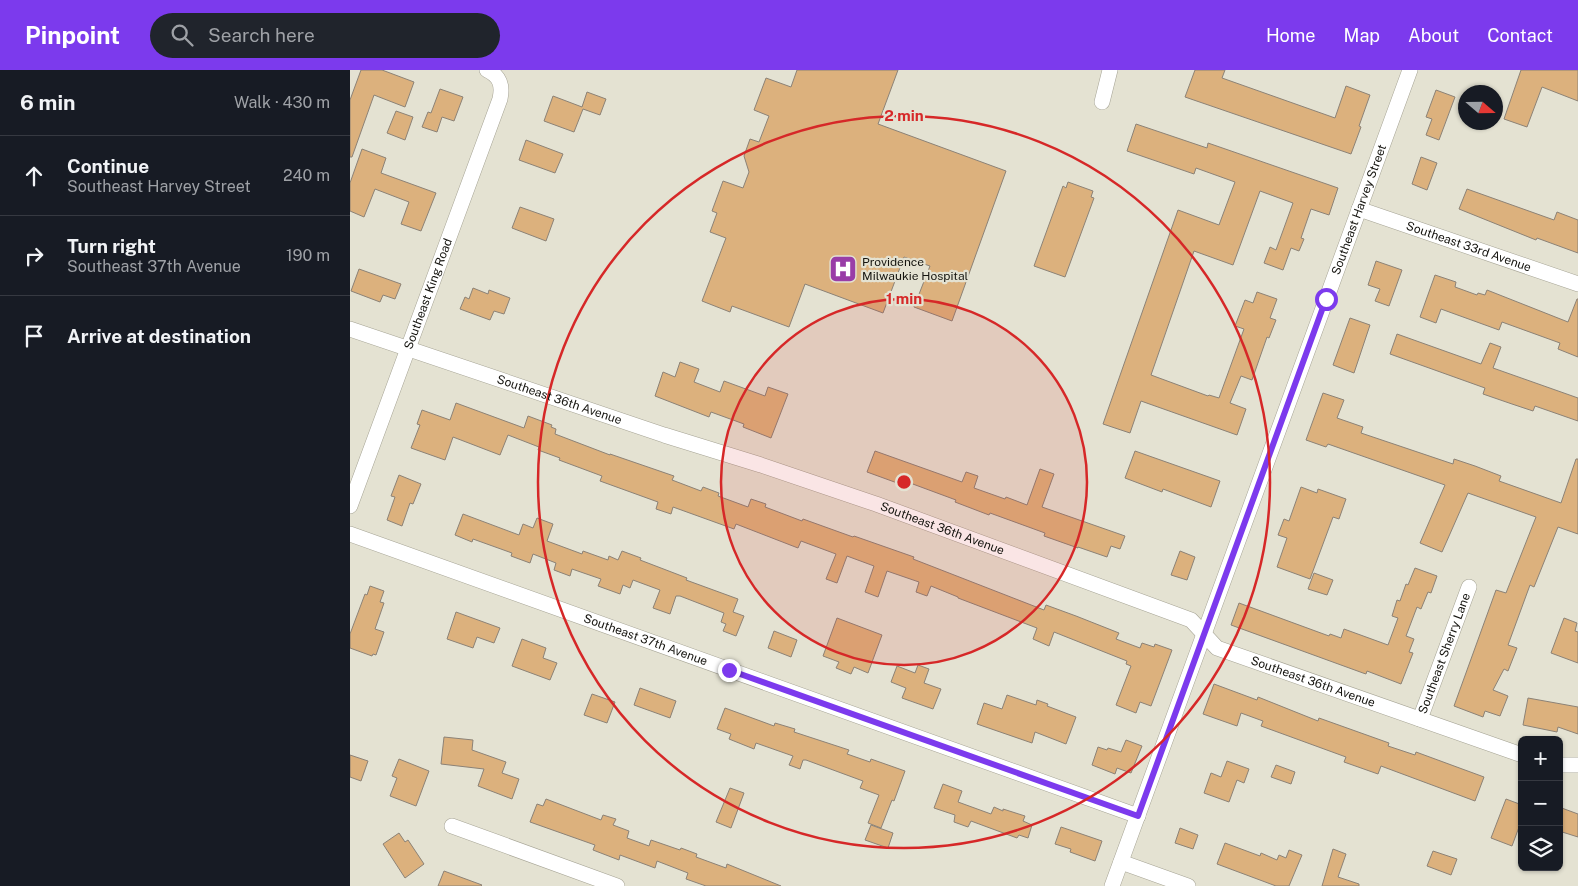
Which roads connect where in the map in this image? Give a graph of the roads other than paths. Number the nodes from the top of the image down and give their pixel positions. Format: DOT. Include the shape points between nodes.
graph roads {
  1 [pos="487,70"];
  2 [pos="1110,70"];
  3 [pos="1410,70"];
  4 [pos="1102,102"];
  5 [pos="1359,209"];
  6 [pos="1578,284"];
  7 [pos="350,329"];
  8 [pos="408,348"];
  9 [pos="350,506"];
  10 [pos="350,534"];
  11 [pos="1469,587"];
  12 [pos="1204,634"];
  13 [pos="1420,719"];
  14 [pos="1518,754"];
  15 [pos="1563,765"];
  16 [pos="1578,765"];
  17 [pos="1138,816"];
  18 [pos="452,826"];
  19 [pos="1121,862"];
  20 [pos="616,886"];
  21 [pos="1112,886"];
  22 [pos="1188,886"];
  1 -- 8 [label="street, Southeast King Road" via="500,80 500,99"];
  2 -- 4 [label="street"];
  3 -- 5 [label="street, Southeast Harvey Street"];
  5 -- 6 [label="street, Southeast 33rd Avenue"];
  5 -- 12 [label="street, Southeast Harvey Street"];
  7 -- 8 [label="street, Southeast 36th Avenue"];
  8 -- 9 [label="street, Southeast King Road"];
  8 -- 12 [label="street, Southeast 36th Avenue" via="664,436 876,504 1191,620"];
  10 -- 17 [label="street, Southeast 37th Avenue"];
  11 -- 13 [label="street, Southeast Sherry Lane"];
  12 -- 13 [label="street, Southeast 36th Avenue" via="1217,648"];
  12 -- 17 [label="street, Southeast Harvey Street"];
  13 -- 14 [label="street, Southeast 36th Avenue"];
  15 -- 16 [label="street"];
  17 -- 19 [label="street, Southeast Harvey Street"];
  18 -- 20 [label="street"];
  19 -- 21 [label="street, Southeast Harvey Street"];
  19 -- 22 [label="street"];
}
